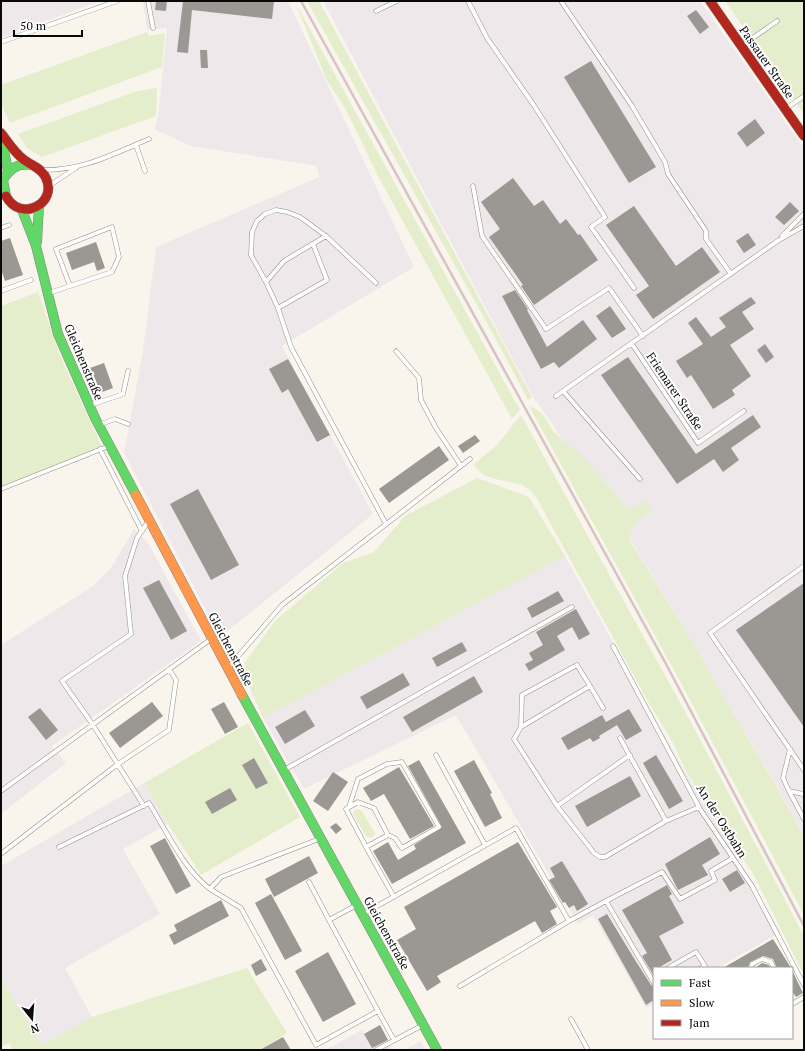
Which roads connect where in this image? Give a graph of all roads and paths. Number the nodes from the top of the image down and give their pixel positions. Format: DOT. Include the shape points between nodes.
graph roads {
  1 [pos="117,1"];
  2 [pos="148,1"];
  3 [pos="397,1"];
  4 [pos="468,1"];
  5 [pos="561,1"];
  6 [pos="710,1"];
  7 [pos="376,11"];
  8 [pos="777,20"];
  9 [pos="153,28"];
  10 [pos="1,42"];
  11 [pos="741,47"];
  12 [pos="804,96"];
  13 [pos="785,110"];
  14 [pos="1,133"];
  15 [pos="802,134"];
  16 [pos="150,139"];
  17 [pos="136,145"];
  18 [pos="32,165"];
  19 [pos="77,167"];
  20 [pos="41,170"];
  21 [pos="8,171"];
  22 [pos="145,171"];
  23 [pos="48,186"];
  24 [pos="473,186"];
  25 [pos="1,191"];
  26 [pos="39,205"];
  27 [pos="22,210"];
  28 [pos="804,214"];
  29 [pos="9,225"];
  30 [pos="804,226"];
  31 [pos="1,228"];
  32 [pos="326,236"];
  33 [pos="778,240"];
  34 [pos="313,244"];
  35 [pos="36,246"];
  36 [pos="730,274"];
  37 [pos="31,280"];
  38 [pos="266,282"];
  39 [pos="376,283"];
  40 [pos="70,286"];
  41 [pos="634,288"];
  42 [pos="1,291"];
  43 [pos="47,294"];
  44 [pos="278,308"];
  45 [pos="643,336"];
  46 [pos="632,344"];
  47 [pos="396,351"];
  48 [pos="128,371"];
  49 [pos="564,391"];
  50 [pos="556,396"];
  51 [pos="89,406"];
  52 [pos="744,411"];
  53 [pos="128,424"];
  54 [pos="98,425"];
  55 [pos="109,445"];
  56 [pos="100,449"];
  57 [pos="470,459"];
  58 [pos="461,466"];
  59 [pos="640,479"];
  60 [pos="1,489"];
  61 [pos="149,522"];
  62 [pos="386,524"];
  63 [pos="142,531"];
  64 [pos="804,566"];
  65 [pos="572,606"];
  66 [pos="211,639"];
  67 [pos="613,646"];
  68 [pos="169,669"];
  69 [pos="228,669"];
  70 [pos="590,686"];
  71 [pos="603,708"];
  72 [pos="93,725"];
  73 [pos="521,727"];
  74 [pos="620,738"];
  75 [pos="790,749"];
  76 [pos="436,755"];
  77 [pos="630,755"];
  78 [pos="118,764"];
  79 [pos="283,770"];
  80 [pos="804,770"];
  81 [pos="1,791"];
  82 [pos="789,791"];
  83 [pos="804,793"];
  84 [pos="144,806"];
  85 [pos="557,806"];
  86 [pos="349,807"];
  87 [pos="699,807"];
  88 [pos="804,819"];
  89 [pos="666,821"];
  90 [pos="388,835"];
  91 [pos="321,838"];
  92 [pos="485,845"];
  93 [pos="366,846"];
  94 [pos="59,847"];
  95 [pos="2,853"];
  96 [pos="733,858"];
  97 [pos="309,882"];
  98 [pos="210,889"];
  99 [pos="394,897"];
  100 [pos="606,901"];
  101 [pos="358,905"];
  102 [pos="363,914"];
  103 [pos="329,920"];
  104 [pos="569,921"];
  105 [pos="670,967"];
  106 [pos="703,967"];
  107 [pos="751,967"];
  108 [pos="774,967"];
  109 [pos="653,977"];
  110 [pos="804,985"];
  111 [pos="460,986"];
  112 [pos="804,997"];
  113 [pos="793,1002"];
  114 [pos="378,1011"];
  115 [pos="571,1020"];
  116 [pos="423,1025"];
  117 [pos="394,1040"];
  118 [pos="376,1050"];
  119 [pos="437,1050"];
  120 [pos="588,1050"];
  1 -- 10 [label="lane"];
  2 -- 9 [label="lane"];
  3 -- 7 [label="lane"];
  4 -- 41 [label="lane" via="488,38 605,217 591,227"];
  5 -- 36 [label="lane" via="632,106 665,162 668,174 706,231 706,239"];
  6 -- 11 [label="street, Passauer Straße"];
  8 -- 11 [label="lane"];
  11 -- 13 [label="street, Passauer Straße"];
  12 -- 13 [label="lane"];
  13 -- 15 [label="street, Passauer Straße"];
  14 -- 18 [label="street" via="23,159"];
  14 -- 21 [label="street"];
  16 -- 17 [label="lane"];
  17 -- 19 [label="lane"];
  17 -- 22 [label="lane"];
  18 -- 20 [label="street"];
  18 -- 21 [label="street" via="19,164"];
  19 -- 20 [label="lane"];
  19 -- 23 [label="lane"];
  20 -- 23 [label="street"];
  21 -- 25 [label="street"];
  23 -- 26 [label="street, Gleichenstraße"];
  24 -- 45 [label="lane" via="482,236 546,329 608,288"];
  25 -- 27 [label="street" via="7,204"];
  26 -- 27 [label="street"];
  26 -- 35 [label="street, Gleichenstraße"];
  27 -- 35 [label="street, Gleichenstraße"];
  28 -- 33 [label="lane"];
  29 -- 31 [label="lane"];
  30 -- 33 [label="lane"];
  32 -- 34 [label="lane"];
  32 -- 38 [label="lane" via="300,217 287,212 276,210 265,214 257,221 250,244 251,256"];
  32 -- 39 [label="lane"];
  33 -- 36 [label="lane, Friemarer Straße"];
  34 -- 38 [label="lane" via="284,261"];
  34 -- 44 [label="lane" via="327,280"];
  35 -- 43 [label="street, Gleichenstraße"];
  36 -- 45 [label="lane, Friemarer Straße"];
  37 -- 42 [label="lane"];
  38 -- 44 [label="lane"];
  40 -- 40 [label="lane" via="112,272 119,257 112,227 56,249"];
  40 -- 43 [label="lane"];
  43 -- 51 [label="street, Gleichenstraße" via="58,334"];
  44 -- 62 [label="lane" via="291,347"];
  45 -- 46 [label="lane, Friemarer Straße"];
  46 -- 49 [label="lane, Friemarer Straße"];
  46 -- 52 [label="lane, Friemarer Straße" via="698,443"];
  47 -- 58 [label="lane" via="420,378 421,400"];
  48 -- 51 [label="lane" via="123,394"];
  49 -- 50 [label="lane, Friemarer Straße"];
  49 -- 59 [label="lane"];
  51 -- 54 [label="street, Gleichenstraße"];
  53 -- 54 [label="lane" via="115,419"];
  54 -- 55 [label="street, Gleichenstraße"];
  55 -- 56 [label="lane"];
  55 -- 61 [label="street, Gleichenstraße"];
  56 -- 60 [label="lane"];
  56 -- 63 [label="lane"];
  57 -- 58 [label="lane"];
  58 -- 62 [label="lane"];
  61 -- 63 [label="lane"];
  61 -- 66 [label="street, Gleichenstraße"];
  62 -- 69 [label="lane" via="282,605"];
  63 -- 72 [label="lane" via="137,538 125,576 131,634 62,681"];
  64 -- 75 [label="lane" via="710,633"];
  65 -- 79 [label="lane"];
  66 -- 68 [label="lane"];
  66 -- 69 [label="street, Gleichenstraße"];
  67 -- 87 [label="lane, An der Ostbahn"];
  68 -- 72 [label="lane"];
  68 -- 78 [label="lane" via="176,680 169,730"];
  69 -- 79 [label="street, Gleichenstraße"];
  70 -- 71 [label="lane"];
  70 -- 73 [label="lane"];
  70 -- 73 [label="lane" via="577,665 522,695"];
  72 -- 78 [label="lane"];
  72 -- 81 [label="lane"];
  73 -- 85 [label="lane" via="514,738"];
  74 -- 77 [label="lane"];
  75 -- 80 [label="lane"];
  75 -- 82 [label="lane" via="784,778"];
  76 -- 92 [label="lane"];
  77 -- 85 [label="lane"];
  77 -- 89 [label="lane"];
  78 -- 84 [label="lane"];
  78 -- 95 [label="lane"];
  79 -- 91 [label="street, Gleichenstraße"];
  82 -- 83 [label="lane"];
  82 -- 88 [label="lane"];
  84 -- 94 [label="lane"];
  84 -- 98 [label="lane" via="149,803 189,867"];
  85 -- 89 [label="lane" via="594,853 600,857 605,857"];
  86 -- 90 [label="lane" via="358,802 374,808"];
  86 -- 90 [label="lane" via="358,779 387,764 402,762 439,828 402,848 395,838"];
  86 -- 93 [label="lane" via="346,809"];
  87 -- 89 [label="lane"];
  87 -- 96 [label="lane, An der Ostbahn"];
  90 -- 93 [label="lane"];
  91 -- 98 [label="lane" via="221,877"];
  91 -- 101 [label="street, Gleichenstraße"];
  92 -- 99 [label="lane"];
  92 -- 104 [label="lane" via="516,828"];
  93 -- 99 [label="lane"];
  96 -- 100 [label="lane" via="711,871 715,880 680,899 662,872"];
  96 -- 110 [label="lane, An der Ostbahn" via="752,886"];
  97 -- 103 [label="lane"];
  98 -- 114 [label="lane" via="241,908 316,1045"];
  99 -- 102 [label="lane"];
  100 -- 104 [label="lane"];
  100 -- 109 [label="lane"];
  101 -- 102 [label="street, Gleichenstraße"];
  101 -- 103 [label="lane"];
  102 -- 116 [label="street, Gleichenstraße"];
  103 -- 114 [label="lane"];
  104 -- 111 [label="lane"];
  105 -- 106 [label="lane" via="696,952 705,966"];
  107 -- 108 [label="lane" via="762,959 771,962"];
  112 -- 113 [label="lane"];
  114 -- 117 [label="lane"];
  115 -- 120 [label="lane"];
  116 -- 117 [label="lane"];
  116 -- 119 [label="street, Gleichenstraße"];
  117 -- 118 [label="lane"];
}
